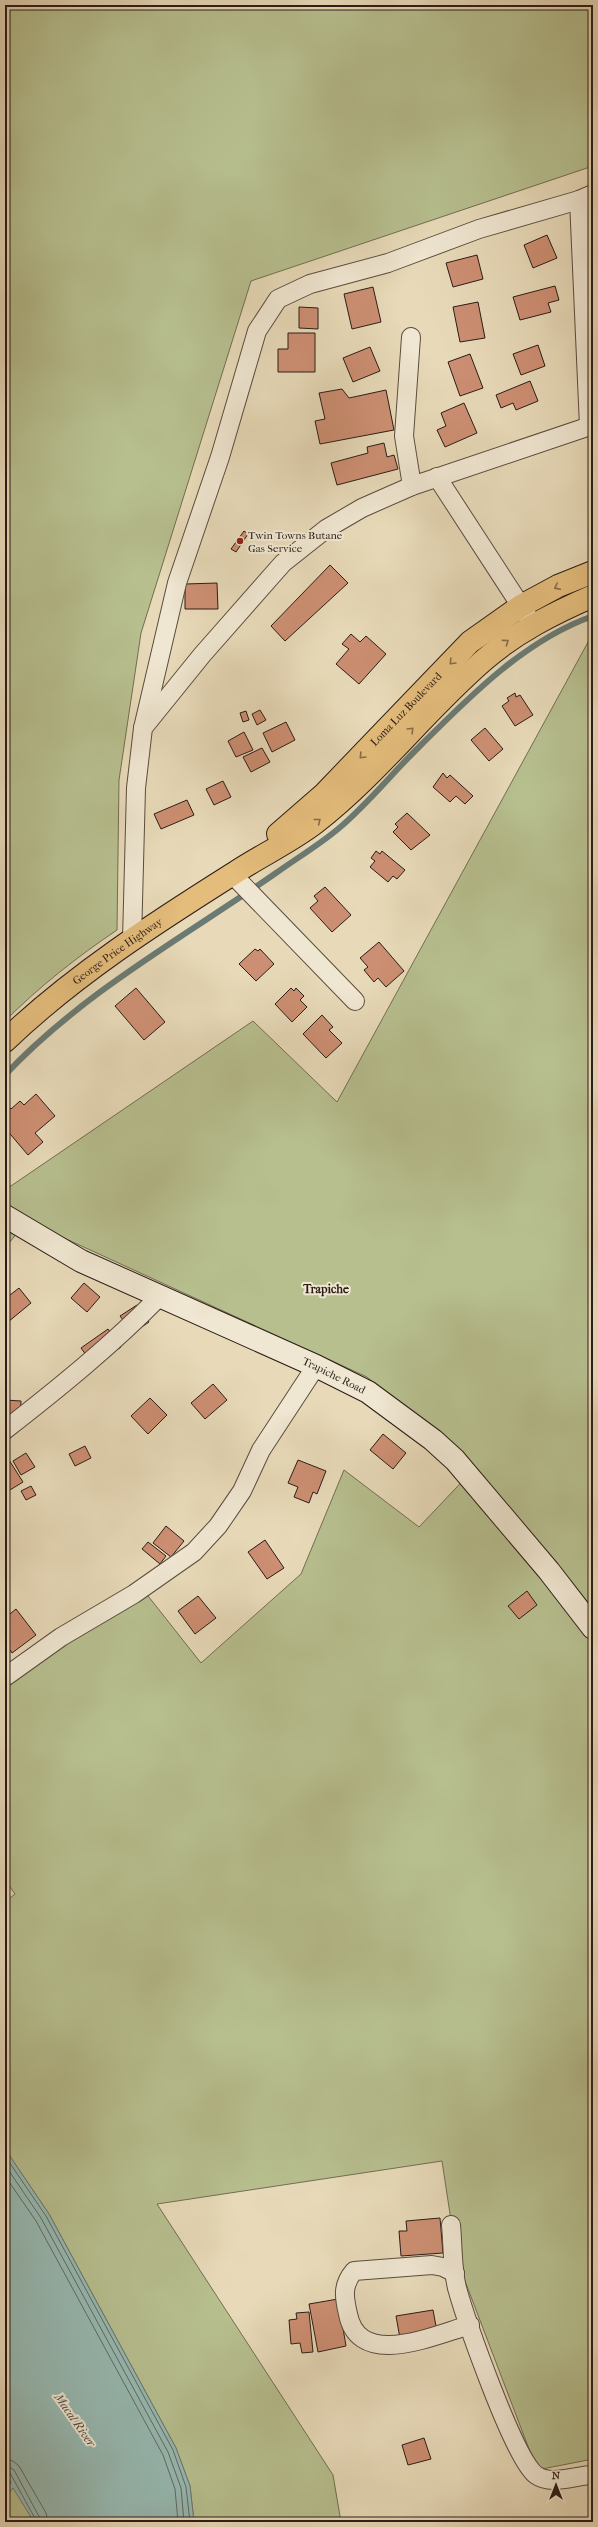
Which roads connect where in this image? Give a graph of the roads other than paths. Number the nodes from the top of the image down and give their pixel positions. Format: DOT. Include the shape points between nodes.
graph roads {
  1 [pos="586,197"];
  2 [pos="411,337"];
  3 [pos="591,426"];
  4 [pos="437,477"];
  5 [pos="412,486"];
  6 [pos="593,572"];
  7 [pos="593,596"];
  8 [pos="520,606"];
  9 [pos="534,625"];
  10 [pos="143,728"];
  11 [pos="234,873"];
  12 [pos="132,940"];
  13 [pos="355,1001"];
  14 [pos="5,1041"];
  15 [pos="5,1216"];
  16 [pos="160,1296"];
  17 [pos="316,1366"];
  18 [pos="5,1430"];
  19 [pos="593,1628"];
  20 [pos="5,1677"];
  21 [pos="451,2225"];
  22 [pos="455,2273"];
  23 [pos="470,2325"];
  24 [pos="593,2475"];
  1 -- 3 [label="street"];
  1 -- 10 [label="street" via="479,229 388,263 310,284 278,299 256,330 220,457 177,583"];
  2 -- 5 [label="street" via="404,436"];
  3 -- 4 [label="street"];
  4 -- 5 [label="street"];
  4 -- 8 [label="street"];
  5 -- 10 [label="street" via="362,508 326,529 283,563 202,655"];
  6 -- 8 [label="highway, Loma Luz Boulevard, one-way" via="558,586"];
  7 -- 9 [label="highway" via="562,609"];
  8 -- 9 [label="street"];
  8 -- 11 [label="highway, Loma Luz Boulevard, one-way" via="470,642 324,794"];
  11 -- 9 [label="highway, one-way" via="314,824 362,781 484,659"];
  10 -- 12 [label="street" via="136,788"];
  11 -- 12 [label="highway, George Price Highway"];
  11 -- 13 [label="street"];
  12 -- 14 [label="highway, George Price Highway" via="67,986"];
  15 -- 16 [label="street, Trapiche Road" via="81,1261"];
  16 -- 17 [label="street, Trapiche Road"];
  16 -- 18 [label="street" via="129,1328 78,1373"];
  17 -- 19 [label="street, Trapiche Road" via="368,1392 433,1440 455,1460 549,1570"];
  17 -- 20 [label="street" via="262,1450 242,1491 218,1526 194,1552 134,1594 60,1637"];
  21 -- 22 [label="street"];
  22 -- 23 [label="street"];
  22 -- 23 [label="street" via="432,2265 354,2271 345,2284 350,2325 364,2341 385,2345 415,2341"];
  23 -- 24 [label="street" via="511,2433 527,2465 537,2475 546,2479"];
}
